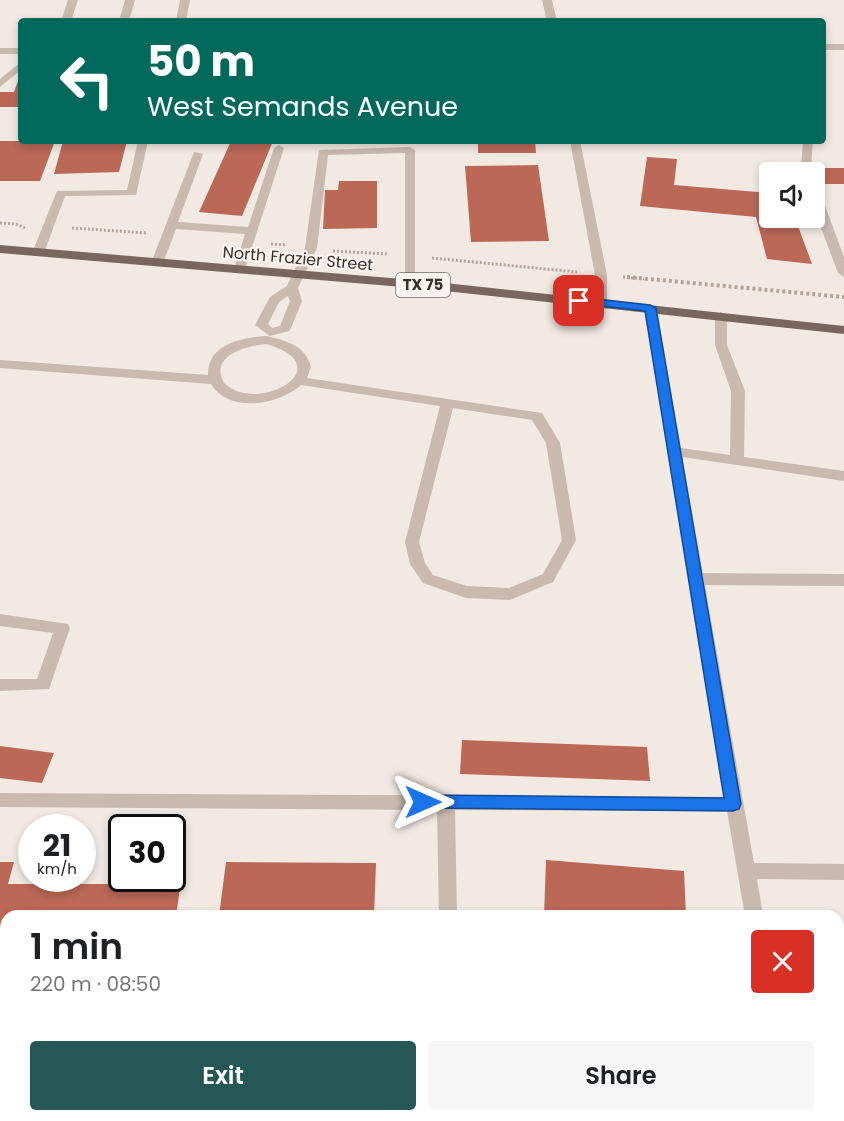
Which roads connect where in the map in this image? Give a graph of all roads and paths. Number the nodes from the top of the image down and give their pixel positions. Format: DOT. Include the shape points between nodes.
graph roads {
  1 [pos="73,0"];
  2 [pos="130,0"];
  3 [pos="185,0"];
  4 [pos="547,0"];
  5 [pos="67,18"];
  6 [pos="125,18"];
  7 [pos="182,18"];
  8 [pos="551,18"];
  9 [pos="826,47"];
  10 [pos="844,47"];
  11 [pos="0,51"];
  12 [pos="18,51"];
  13 [pos="18,69"];
  14 [pos="0,84"];
  15 [pos="142,144"];
  16 [pos="576,144"];
  17 [pos="808,144"];
  18 [pos="279,148"];
  19 [pos="198,154"];
  20 [pos="806,162"];
  21 [pos="825,221"];
  22 [pos="172,225"];
  23 [pos="252,231"];
  24 [pos="0,249"];
  25 [pos="38,253"];
  26 [pos="158,262"];
  27 [pos="240,269"];
  28 [pos="844,272"];
  29 [pos="299,274"];
  30 [pos="411,284"];
  31 [pos="292,288"];
  32 [pos="601,303"];
  33 [pos="650,308"];
  34 [pos="721,316"];
  35 [pos="844,330"];
  36 [pos="268,336"];
  37 [pos="0,364"];
  38 [pos="214,380"];
  39 [pos="301,381"];
  40 [pos="448,403"];
  41 [pos="674,452"];
  42 [pos="737,461"];
  43 [pos="844,476"];
  44 [pos="695,579"];
  45 [pos="844,580"];
  46 [pos="0,620"];
  47 [pos="0,685"];
  48 [pos="0,800"];
  49 [pos="446,802"];
  50 [pos="733,804"];
  51 [pos="746,871"];
  52 [pos="844,872"];
  53 [pos="448,910"];
  54 [pos="753,910"];
  1 -- 5 [label="street"];
  2 -- 6 [label="street"];
  3 -- 7 [label="street"];
  4 -- 8 [label="street"];
  9 -- 10 [label="street"];
  11 -- 12 [label="street"];
  13 -- 14 [label="street"];
  15 -- 25 [label="street" via="132,193 61,193"];
  16 -- 32 [label="street" via="601,275"];
  17 -- 20 [label="street"];
  18 -- 23 [label="street"];
  19 -- 22 [label="street"];
  21 -- 28 [label="street"];
  22 -- 23 [label="street"];
  22 -- 26 [label="street"];
  23 -- 27 [label="street"];
  24 -- 25 [label="main road, North Frazier Street / TX 75"];
  25 -- 26 [label="main road, North Frazier Street / TX 75"];
  26 -- 27 [label="main road, North Frazier Street / TX 75"];
  27 -- 29 [label="main road, North Frazier Street / TX 75"];
  29 -- 30 [label="main road, North Frazier Street / TX 75"];
  29 -- 30 [label="street" via="311,248 323,152 410,150"];
  29 -- 31 [label="street"];
  30 -- 32 [label="main road, North Frazier Street / TX 75"];
  31 -- 36 [label="street" via="296,302 285,328"];
  31 -- 36 [label="street" via="274,300 261,325"];
  32 -- 33 [label="main road, North Frazier Street / TX 75"];
  33 -- 34 [label="main road, North Frazier Street / TX 75"];
  33 -- 41 [label="street"];
  34 -- 35 [label="main road, North Frazier Street / TX 75"];
  34 -- 42 [label="street" via="722,345 738,391"];
  36 -- 38 [label="street" via="224,352 212,370"];
  36 -- 39 [label="street" via="301,354 305,372"];
  37 -- 38 [label="street"];
  38 -- 39 [label="street" via="221,389 248,399 279,395"];
  39 -- 40 [label="street"];
  40 -- 40 [label="street" via="537,416 554,443 570,540 548,578 510,594 466,592 428,579 418,564 412,542"];
  41 -- 42 [label="street"];
  41 -- 44 [label="street"];
  42 -- 43 [label="street"];
  44 -- 45 [label="street"];
  44 -- 50 [label="street"];
  46 -- 47 [label="street" via="62,628 43,685"];
  48 -- 49 [label="street"];
  49 -- 50 [label="street"];
  49 -- 53 [label="street"];
  50 -- 51 [label="street"];
  51 -- 52 [label="street"];
  51 -- 54 [label="street"];
}
